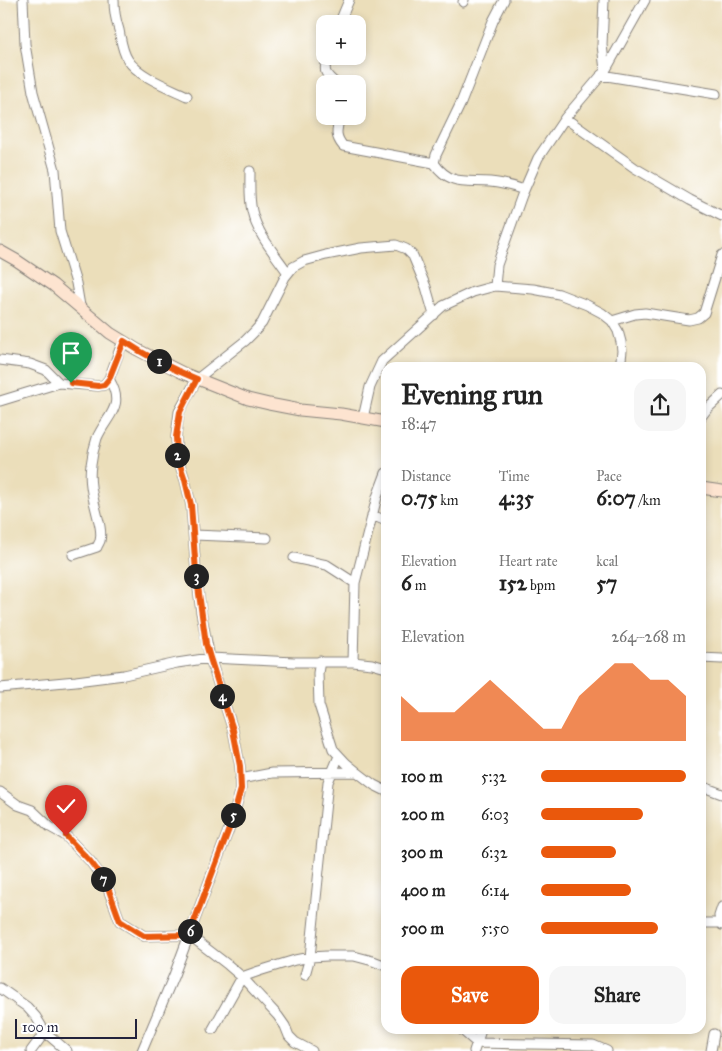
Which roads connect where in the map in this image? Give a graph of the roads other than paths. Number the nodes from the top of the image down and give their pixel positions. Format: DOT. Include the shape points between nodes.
graph roads {
  1 [pos="23,0"];
  2 [pos="114,0"];
  3 [pos="349,0"];
  4 [pos="504,0"];
  5 [pos="604,0"];
  6 [pos="645,0"];
  7 [pos="343,15"];
  8 [pos="603,73"];
  9 [pos="716,94"];
  10 [pos="186,96"];
  11 [pos="565,118"];
  12 [pos="338,125"];
  13 [pos="434,163"];
  14 [pos="250,171"];
  15 [pos="524,190"];
  16 [pos="722,216"];
  17 [pos="0,251"];
  18 [pos="722,256"];
  19 [pos="288,273"];
  20 [pos="495,286"];
  21 [pos="80,306"];
  22 [pos="434,315"];
  23 [pos="612,321"];
  24 [pos="124,341"];
  25 [pos="0,360"];
  26 [pos="382,362"];
  27 [pos="621,362"];
  28 [pos="381,363"];
  29 [pos="109,379"];
  30 [pos="197,379"];
  31 [pos="59,382"];
  32 [pos="722,395"];
  33 [pos="0,401"];
  34 [pos="706,410"];
  35 [pos="363,418"];
  36 [pos="381,421"];
  37 [pos="381,486"];
  38 [pos="706,489"];
  39 [pos="722,491"];
  40 [pos="372,515"];
  41 [pos="381,519"];
  42 [pos="194,535"];
  43 [pos="266,538"];
  44 [pos="73,556"];
  45 [pos="294,558"];
  46 [pos="355,582"];
  47 [pos="210,658"];
  48 [pos="706,658"];
  49 [pos="722,659"];
  50 [pos="320,661"];
  51 [pos="353,662"];
  52 [pos="381,667"];
  53 [pos="0,688"];
  54 [pos="339,756"];
  55 [pos="332,772"];
  56 [pos="357,772"];
  57 [pos="240,780"];
  58 [pos="381,788"];
  59 [pos="706,788"];
  60 [pos="0,792"];
  61 [pos="722,794"];
  62 [pos="722,907"];
  63 [pos="706,923"];
  64 [pos="721,924"];
  65 [pos="189,935"];
  66 [pos="310,957"];
  67 [pos="381,964"];
  68 [pos="305,975"];
  69 [pos="242,977"];
  70 [pos="0,988"];
  71 [pos="213,1029"];
  72 [pos="45,1032"];
  73 [pos="465,1034"];
  74 [pos="480,1034"];
  75 [pos="714,1034"];
  76 [pos="475,1047"];
  77 [pos="31,1051"];
  78 [pos="67,1051"];
  79 [pos="142,1051"];
  80 [pos="312,1051"];
  81 [pos="607,1051"];
  82 [pos="711,1051"];
  1 -- 21 [label="street" via="25,44 33,92 55,170 60,231"];
  2 -- 10 [label="street" via="116,21 128,60 160,84"];
  3 -- 7 [label="street"];
  4 -- 13 [label="street"];
  5 -- 8 [label="street"];
  6 -- 8 [label="street"];
  8 -- 9 [label="street"];
  8 -- 11 [label="street"];
  11 -- 15 [label="street" via="538,158"];
  11 -- 16 [label="street" via="636,168"];
  12 -- 13 [label="street" via="338,140 343,146"];
  13 -- 15 [label="street" via="440,172 452,179 507,184"];
  14 -- 19 [label="street" via="252,212"];
  15 -- 20 [label="street" via="497,265"];
  17 -- 21 [label="main road"];
  18 -- 23 [label="street" via="704,313 698,318 689,320 645,313"];
  19 -- 22 [label="street" via="304,260 326,254 396,245 413,256"];
  19 -- 30 [label="street" via="262,323 245,341"];
  20 -- 22 [label="street" via="443,306"];
  20 -- 23 [label="street" via="559,294 602,313"];
  21 -- 24 [label="main road"];
  22 -- 26 [label="street"];
  23 -- 27 [label="street" via="621,342"];
  24 -- 29 [label="street"];
  24 -- 30 [label="main road"];
  25 -- 31 [label="street" via="30,364 46,370"];
  28 -- 35 [label="street" via="370,387"];
  29 -- 31 [label="street" via="98,386"];
  29 -- 44 [label="street" via="116,398 113,412 97,438 90,474 101,530 100,541 97,547"];
  30 -- 35 [label="main road" via="269,404"];
  30 -- 42 [label="street" via="180,412 176,437"];
  31 -- 33 [label="street"];
  32 -- 34 [label="street"];
  35 -- 36 [label="main road"];
  37 -- 40 [label="street"];
  38 -- 39 [label="main road"];
  40 -- 41 [label="street"];
  40 -- 46 [label="street"];
  42 -- 43 [label="street"];
  42 -- 47 [label="street" via="201,612"];
  45 -- 46 [label="street" via="327,565"];
  46 -- 51 [label="street"];
  47 -- 50 [label="street"];
  47 -- 53 [label="street" via="124,675"];
  47 -- 57 [label="street" via="233,730"];
  48 -- 49 [label="street"];
  50 -- 51 [label="street"];
  50 -- 54 [label="street" via="319,705 333,749"];
  51 -- 52 [label="street"];
  54 -- 55 [label="street"];
  54 -- 56 [label="street"];
  55 -- 56 [label="street"];
  55 -- 57 [label="street" via="272,773"];
  55 -- 66 [label="street" via="328,782"];
  56 -- 58 [label="street"];
  57 -- 65 [label="street" via="241,789 232,821"];
  59 -- 61 [label="street"];
  60 -- 65 [label="street" via="18,805 32,810 66,836 90,861 106,882 120,921 144,936"];
  62 -- 64 [label="street"];
  63 -- 64 [label="street"];
  65 -- 69 [label="street"];
  65 -- 79 [label="street"];
  66 -- 67 [label="street" via="354,956"];
  66 -- 68 [label="street"];
  66 -- 69 [label="street"];
  69 -- 71 [label="street"];
  69 -- 80 [label="street" via="278,1016 289,1036"];
  70 -- 72 [label="street" via="27,1007"];
  72 -- 77 [label="street"];
  72 -- 78 [label="street"];
  73 -- 76 [label="street"];
  74 -- 76 [label="street"];
  75 -- 82 [label="street"];
  76 -- 81 [label="street" via="593,1045"];
}
